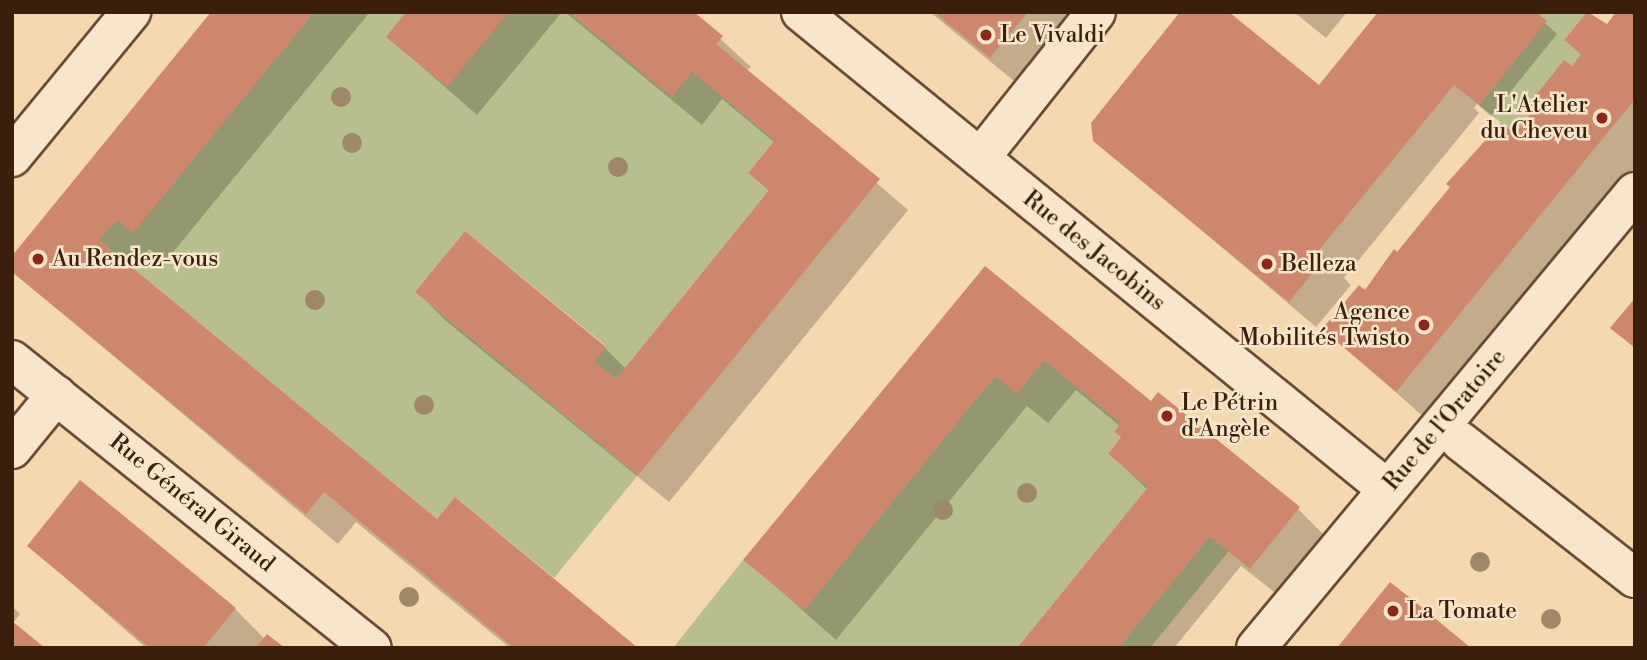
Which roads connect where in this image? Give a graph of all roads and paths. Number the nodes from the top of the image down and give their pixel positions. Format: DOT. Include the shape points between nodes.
graph roads {
  1 [pos="131,12"];
  2 [pos="802,12"];
  3 [pos="1096,12"];
  4 [pos="12,157"];
  5 [pos="981,158"];
  6 [pos="1635,192"];
  7 [pos="12,360"];
  8 [pos="56,395"];
  9 [pos="1460,441"];
  10 [pos="12,449"];
  11 [pos="1387,489"];
  12 [pos="1635,578"];
  13 [pos="372,648"];
  14 [pos="1256,648"];
  1 -- 4 [label="street"];
  2 -- 5 [label="street, Rue des Jacobins"];
  3 -- 5 [label="street"];
  5 -- 11 [label="street, Rue des Jacobins"];
  6 -- 11 [label="street, Rue de l'Oratoire"];
  7 -- 8 [label="street, Rue Général Giraud"];
  8 -- 10 [label="street"];
  8 -- 13 [label="street, Rue Général Giraud"];
  9 -- 12 [label="street"];
  11 -- 14 [label="street, Rue de l'Oratoire"];
}
